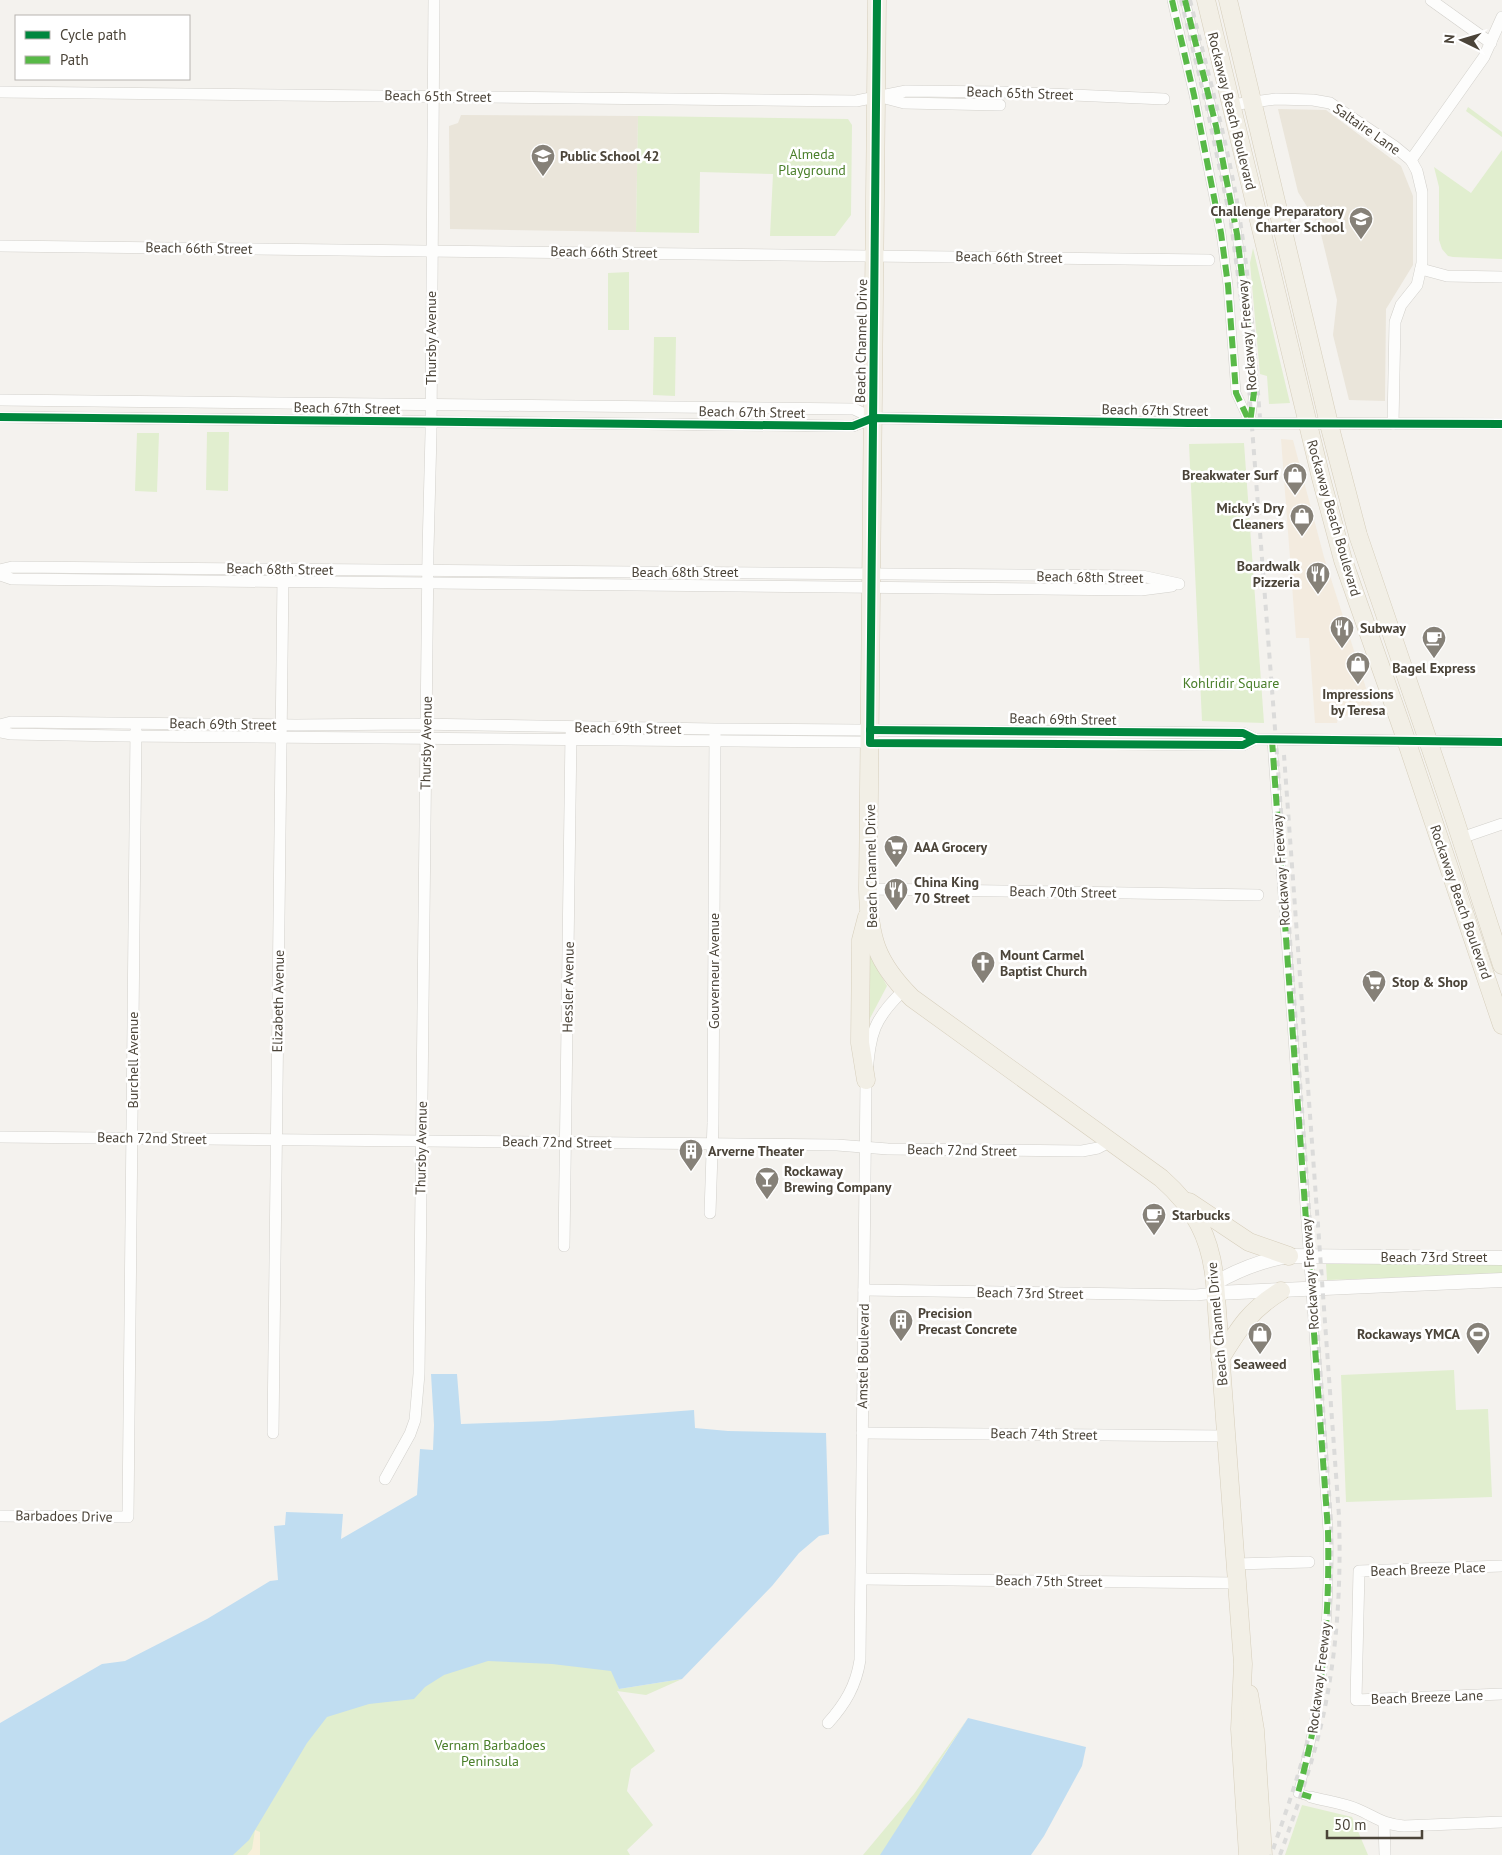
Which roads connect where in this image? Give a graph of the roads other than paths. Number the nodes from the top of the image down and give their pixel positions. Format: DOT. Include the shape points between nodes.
graph roads {
  1 [pos="434,0"];
  2 [pos="877,0"];
  3 [pos="1172,0"];
  4 [pos="1185,0"];
  5 [pos="1206,0"];
  6 [pos="1228,0"];
  7 [pos="1431,0"];
  8 [pos="1502,17"];
  9 [pos="1491,43"];
  10 [pos="0,92"];
  11 [pos="433,96"];
  12 [pos="876,96"];
  13 [pos="1164,99"];
  14 [pos="1252,101"];
  15 [pos="1000,105"];
  16 [pos="1231,105"];
  17 [pos="1411,160"];
  18 [pos="0,246"];
  19 [pos="431,251"];
  20 [pos="875,255"];
  21 [pos="1209,260"];
  22 [pos="1421,269"];
  23 [pos="1502,277"];
  24 [pos="0,400"];
  25 [pos="431,405"];
  26 [pos="0,417"];
  27 [pos="873,418"];
  28 [pos="431,422"];
  29 [pos="1250,423"];
  30 [pos="1308,423"];
  31 [pos="1329,424"];
  32 [pos="1393,424"];
  33 [pos="1502,424"];
  34 [pos="123,568"];
  35 [pos="283,569"];
  36 [pos="0,570"];
  37 [pos="428,570"];
  38 [pos="0,575"];
  39 [pos="1371,577"];
  40 [pos="123,580"];
  41 [pos="871,581"];
  42 [pos="283,582"];
  43 [pos="427,583"];
  44 [pos="1351,583"];
  45 [pos="136,723"];
  46 [pos="426,724"];
  47 [pos="0,725"];
  48 [pos="281,725"];
  49 [pos="0,732"];
  50 [pos="571,733"];
  51 [pos="715,735"];
  52 [pos="136,736"];
  53 [pos="870,736"];
  54 [pos="281,737"];
  55 [pos="426,738"];
  56 [pos="1272,740"];
  57 [pos="1407,741"];
  58 [pos="1429,742"];
  59 [pos="1502,742"];
  60 [pos="1502,824"];
  61 [pos="1461,838"];
  62 [pos="868,889"];
  63 [pos="1258,895"];
  64 [pos="869,909"];
  65 [pos="1502,964"];
  66 [pos="904,990"];
  67 [pos="1497,992"];
  68 [pos="1502,1024"];
  69 [pos="866,1080"];
  70 [pos="0,1136"];
  71 [pos="133,1138"];
  72 [pos="276,1139"];
  73 [pos="422,1140"];
  74 [pos="1111,1141"];
  75 [pos="566,1142"];
  76 [pos="712,1144"];
  77 [pos="866,1147"];
  78 [pos="1184,1199"];
  79 [pos="710,1213"];
  80 [pos="564,1246"];
  81 [pos="1289,1256"];
  82 [pos="1308,1256"];
  83 [pos="1502,1258"];
  84 [pos="1502,1280"];
  85 [pos="1215,1288"];
  86 [pos="1310,1289"];
  87 [pos="864,1290"];
  88 [pos="1281,1290"];
  89 [pos="1220,1359"];
  90 [pos="273,1433"];
  91 [pos="862,1433"];
  92 [pos="1226,1436"];
  93 [pos="385,1479"];
  94 [pos="0,1516"];
  95 [pos="128,1517"];
  96 [pos="1309,1562"];
  97 [pos="1235,1564"];
  98 [pos="1502,1566"];
  99 [pos="862,1579"];
  100 [pos="1237,1583"];
  101 [pos="1358,1636"];
  102 [pos="1502,1694"];
  103 [pos="828,1723"];
  104 [pos="1251,1778"];
  105 [pos="1311,1797"];
  106 [pos="1502,1822"];
  107 [pos="1384,1823"];
  108 [pos="1248,1855"];
  109 [pos="1263,1855"];
  110 [pos="1385,1855"];
  1 -- 11 [label="street, Thursby Avenue"];
  2 -- 12 [label="main road, Beach Channel Drive"];
  3 -- 29 [label="street, Rockaway Freeway" via="1222,233 1236,393"];
  4 -- 29 [label="street, Rockaway Freeway" via="1216,126 1237,234 1254,392"];
  5 -- 16 [label="main road, Rockaway Beach Boulevard"];
  6 -- 14 [label="main road, Rockaway Beach Boulevard"];
  7 -- 9 [label="street"];
  8 -- 9 [label="street"];
  9 -- 17 [label="street"];
  10 -- 11 [label="street, Beach 65th Street"];
  11 -- 12 [label="street, Beach 65th Street" via="856,101"];
  11 -- 19 [label="street, Thursby Avenue"];
  12 -- 13 [label="street, Beach 65th Street" via="906,91 1002,92"];
  12 -- 15 [label="street, Beach 65th Street" via="904,103"];
  12 -- 20 [label="main road, Beach Channel Drive"];
  14 -- 16 [label="street, Saltaire Lane"];
  14 -- 17 [label="street, Saltaire Lane" via="1282,99 1330,103"];
  14 -- 31 [label="main road, Rockaway Beach Boulevard"];
  16 -- 30 [label="main road, Rockaway Beach Boulevard"];
  17 -- 22 [label="street" via="1422,192"];
  18 -- 19 [label="street, Beach 66th Street"];
  19 -- 20 [label="street, Beach 66th Street"];
  19 -- 25 [label="street, Thursby Avenue"];
  20 -- 21 [label="street, Beach 66th Street"];
  20 -- 27 [label="main road, Beach Channel Drive"];
  22 -- 23 [label="street" via="1447,276"];
  22 -- 32 [label="street" via="1416,285 1396,317"];
  24 -- 25 [label="street, Beach 67th Street"];
  25 -- 27 [label="street, Beach 67th Street" via="854,409"];
  25 -- 28 [label="street, Thursby Avenue"];
  26 -- 28 [label="street, Beach 67th Street"];
  27 -- 28 [label="street, Beach 67th Street" via="853,426"];
  27 -- 29 [label="street, Beach 67th Street"];
  27 -- 41 [label="main road, Beach Channel Drive"];
  28 -- 37 [label="street, Thursby Avenue"];
  29 -- 30 [label="street, Beach 67th Street"];
  30 -- 31 [label="street, Beach 67th Street"];
  30 -- 44 [label="main road, Rockaway Beach Boulevard"];
  31 -- 32 [label="street, Beach 67th Street"];
  31 -- 39 [label="main road, Rockaway Beach Boulevard"];
  32 -- 33 [label="street, Beach 67th Street"];
  34 -- 35 [label="street, Beach 68th Street"];
  34 -- 36 [label="street, Beach 68th Street" via="12,567"];
  34 -- 40 [label="street"];
  35 -- 37 [label="street, Beach 68th Street"];
  35 -- 42 [label="street, Elizabeth Avenue"];
  37 -- 41 [label="street, Beach 68th Street"];
  37 -- 43 [label="street, Thursby Avenue"];
  38 -- 40 [label="street, Beach 68th Street" via="12,579"];
  39 -- 44 [label="main road"];
  39 -- 58 [label="main road, Rockaway Beach Boulevard"];
  40 -- 42 [label="street, Beach 68th Street"];
  41 -- 41 [label="street, Beach 68th Street" via="1141,590 1180,584 1142,576"];
  41 -- 43 [label="street, Beach 68th Street"];
  41 -- 53 [label="main road, Beach Channel Drive"];
  42 -- 43 [label="street, Beach 68th Street"];
  42 -- 48 [label="street, Elizabeth Avenue"];
  43 -- 46 [label="street, Thursby Avenue"];
  44 -- 57 [label="main road, Rockaway Beach Boulevard"];
  45 -- 47 [label="street, Beach 69th Street" via="10,722"];
  45 -- 48 [label="street, Beach 69th Street"];
  45 -- 52 [label="street, Burchell Avenue"];
  46 -- 48 [label="street, Beach 69th Street"];
  46 -- 50 [label="street, Beach 69th Street"];
  46 -- 55 [label="street, Thursby Avenue"];
  48 -- 54 [label="street, Elizabeth Avenue"];
  49 -- 52 [label="street, Beach 69th Street"];
  50 -- 51 [label="street, Beach 69th Street"];
  50 -- 55 [label="street, Beach 69th Street"];
  50 -- 75 [label="street, Hessler Avenue"];
  51 -- 53 [label="street, Beach 69th Street"];
  51 -- 76 [label="street, Gouverneur Avenue"];
  52 -- 54 [label="street, Beach 69th Street"];
  52 -- 71 [label="street, Burchell Avenue"];
  53 -- 56 [label="street, Beach 69th Street" via="1243,733 1255,739"];
  53 -- 62 [label="main road, Beach Channel Drive"];
  54 -- 55 [label="street, Beach 69th Street"];
  54 -- 72 [label="street, Elizabeth Avenue"];
  55 -- 73 [label="street, Thursby Avenue"];
  56 -- 57 [label="street, Beach 69th Street"];
  56 -- 82 [label="street, Rockaway Freeway"];
  57 -- 58 [label="street, Beach 69th Street"];
  57 -- 67 [label="main road, Rockaway Beach Boulevard"];
  58 -- 59 [label="street, Beach 69th Street"];
  58 -- 61 [label="main road, Rockaway Beach Boulevard"];
  60 -- 61 [label="street"];
  61 -- 65 [label="main road, Rockaway Beach Boulevard"];
  62 -- 63 [label="street, Beach 70th Street"];
  62 -- 64 [label="main road, Beach Channel Drive"];
  64 -- 66 [label="main road, Beach Channel Drive" via="878,954"];
  64 -- 69 [label="main road" via="861,940 860,1043"];
  66 -- 69 [label="street, Amstel Boulevard" via="877,1022 870,1045"];
  66 -- 74 [label="main road, Beach Channel Drive"];
  67 -- 68 [label="main road, Rockaway Beach Boulevard"];
  69 -- 77 [label="street, Amstel Boulevard"];
  70 -- 71 [label="street, Beach 72nd Street"];
  71 -- 72 [label="street, Beach 72nd Street"];
  71 -- 95 [label="street, Burchell Avenue"];
  72 -- 73 [label="street, Beach 72nd Street"];
  72 -- 90 [label="street, Elizabeth Avenue"];
  73 -- 75 [label="street, Beach 72nd Street"];
  73 -- 93 [label="street, Thursby Avenue" via="416,1414 410,1434"];
  74 -- 77 [label="street, Beach 72nd Street" via="1082,1151"];
  74 -- 78 [label="main road, Beach Channel Drive"];
  75 -- 76 [label="street, Beach 72nd Street"];
  75 -- 80 [label="street, Hessler Avenue"];
  76 -- 77 [label="street, Beach 72nd Street"];
  76 -- 79 [label="street, Gouverneur Avenue"];
  77 -- 87 [label="street, Amstel Boulevard"];
  78 -- 81 [label="main road" via="1249,1242"];
  78 -- 85 [label="main road, Beach Channel Drive" via="1206,1238"];
  81 -- 82 [label="street, Beach 73rd Street"];
  81 -- 85 [label="street, Beach 73rd Street" via="1236,1271"];
  82 -- 83 [label="street, Beach 73rd Street"];
  82 -- 86 [label="street, Rockaway Freeway"];
  84 -- 86 [label="street, Beach 73rd Street"];
  85 -- 87 [label="street, Beach 73rd Street" via="1196,1295"];
  85 -- 88 [label="street, Beach 73rd Street"];
  85 -- 89 [label="main road, Beach Channel Drive"];
  86 -- 88 [label="street, Beach 73rd Street"];
  86 -- 105 [label="street, Rockaway Freeway" via="1329,1551 1320,1689 1298,1793"];
  87 -- 91 [label="street, Amstel Boulevard"];
  88 -- 89 [label="main road" via="1252,1312"];
  89 -- 92 [label="main road, Beach Channel Drive"];
  91 -- 92 [label="street, Beach 74th Street"];
  91 -- 99 [label="street, Amstel Boulevard"];
  92 -- 97 [label="main road, Beach Channel Drive"];
  94 -- 95 [label="street, Barbadoes Drive"];
  96 -- 97 [label="street"];
  97 -- 100 [label="main road, Beach Channel Drive"];
  98 -- 101 [label="street, Beach Breeze Place" via="1359,1571"];
  99 -- 100 [label="street, Beach 75th Street"];
  99 -- 103 [label="street, Amstel Boulevard" via="859,1667 848,1698"];
  100 -- 104 [label="main road, Beach Channel Drive" via="1243,1664 1256,1730"];
  101 -- 102 [label="street, Beach Breeze Lane" via="1356,1700"];
  104 -- 108 [label="main road"];
  104 -- 109 [label="main road"];
  105 -- 107 [label="street" via="1356,1809"];
  106 -- 107 [label="street" via="1404,1826"];
  107 -- 110 [label="street"];
}
